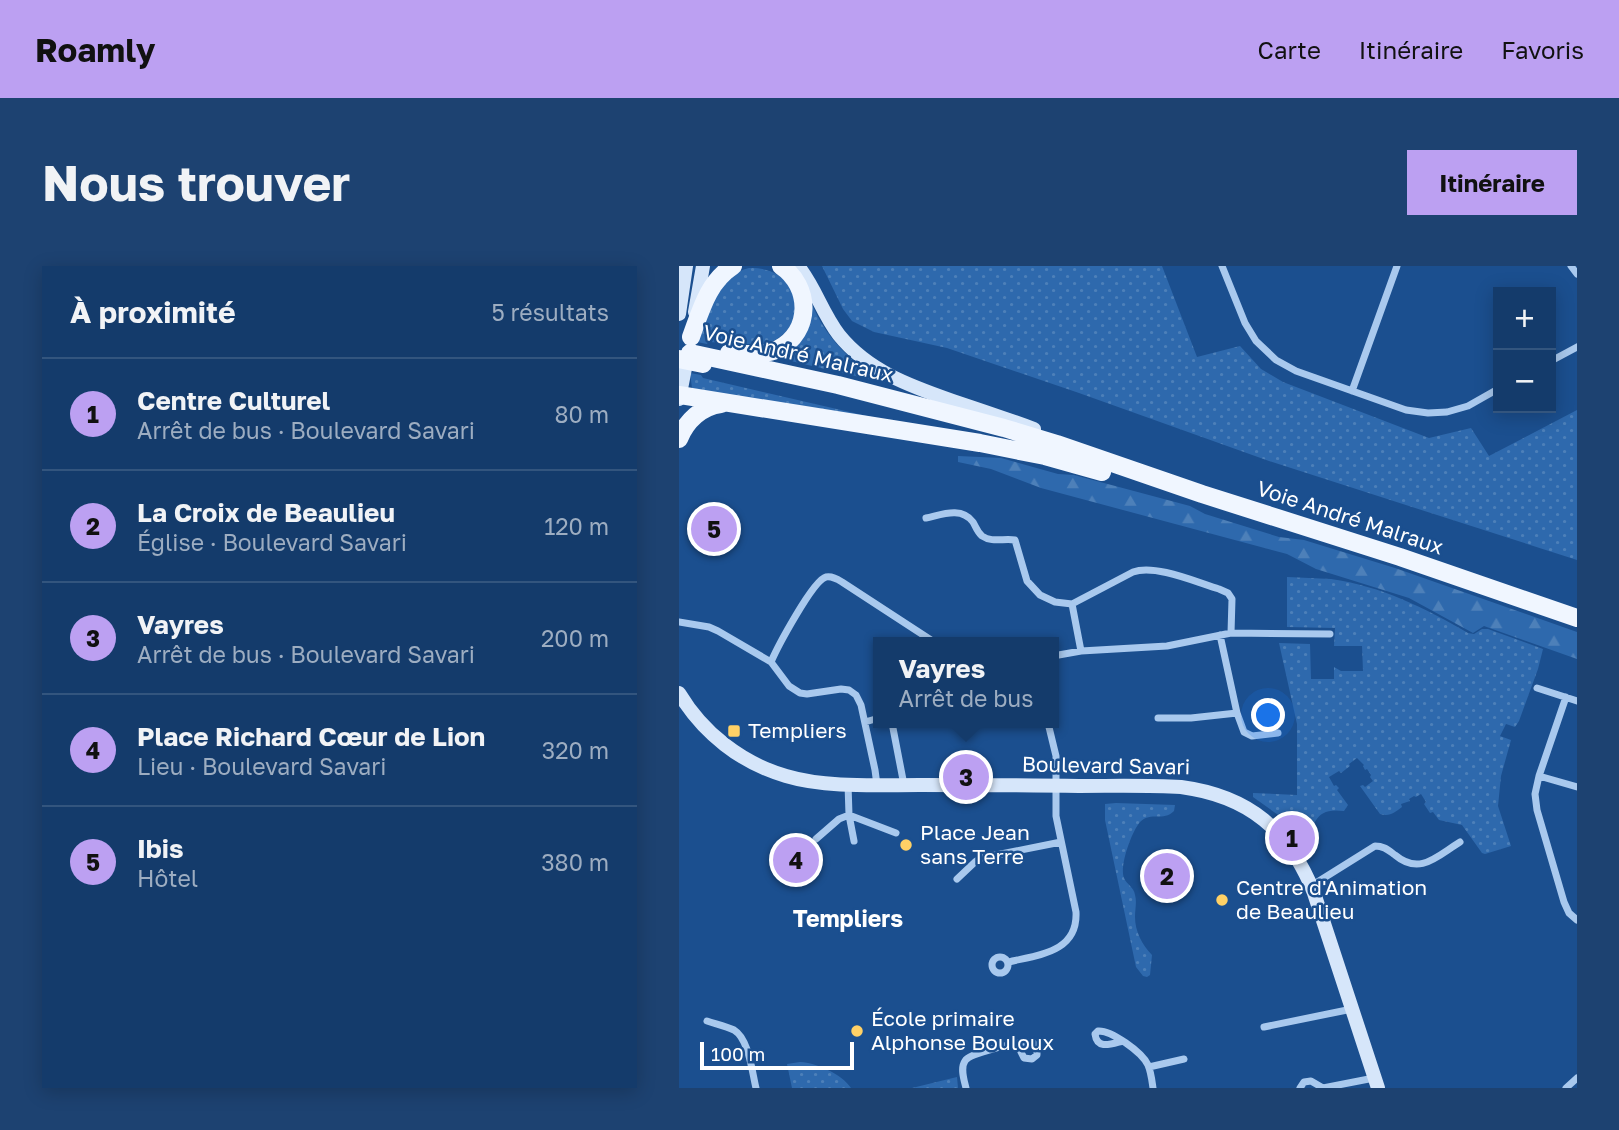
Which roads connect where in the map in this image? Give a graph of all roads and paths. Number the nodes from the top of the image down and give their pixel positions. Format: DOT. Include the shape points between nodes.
graph roads {
  1 [pos="686,266"];
  2 [pos="703,266"];
  3 [pos="733,266"];
  4 [pos="782,266"];
  5 [pos="798,266"];
  6 [pos="1222,266"];
  7 [pos="1397,266"];
  8 [pos="1571,266"];
  9 [pos="1577,274"];
  10 [pos="679,314"];
  11 [pos="1577,347"];
  12 [pos="693,353"];
  13 [pos="1556,358"];
  14 [pos="1352,391"];
  15 [pos="1493,392"];
  16 [pos="679,397"];
  17 [pos="725,403"];
  18 [pos="679,439"];
  19 [pos="1202,494"];
  20 [pos="926,519"];
  21 [pos="1072,604"];
  22 [pos="1577,618"];
  23 [pos="679,622"];
  24 [pos="1231,633"];
  25 [pos="1330,634"];
  26 [pos="1220,635"];
  27 [pos="926,637"];
  28 [pos="1081,650"];
  29 [pos="1059,655"];
  30 [pos="771,662"];
  31 [pos="1537,688"];
  32 [pos="679,693"];
  33 [pos="1566,697"];
  34 [pos="1577,701"];
  35 [pos="1237,713"];
  36 [pos="1159,719"];
  37 [pos="873,720"];
  38 [pos="865,722"];
  39 [pos="893,728"];
  40 [pos="1049,728"];
  41 [pos="1278,733"];
  42 [pos="1539,776"];
  43 [pos="848,783"];
  44 [pos="877,785"];
  45 [pos="905,785"];
  46 [pos="1055,785"];
  47 [pos="1577,787"];
  48 [pos="849,816"];
  49 [pos="896,833"];
  50 [pos="816,839"];
  51 [pos="854,841"];
  52 [pos="1061,842"];
  53 [pos="1459,842"];
  54 [pos="957,878"];
  55 [pos="1311,886"];
  56 [pos="1577,920"];
  57 [pos="1007,962"];
  58 [pos="1352,1009"];
  59 [pos="707,1021"];
  60 [pos="1264,1027"];
  61 [pos="1123,1041"];
  62 [pos="1017,1044"];
  63 [pos="1184,1059"];
  64 [pos="1149,1067"];
  65 [pos="1577,1078"];
  66 [pos="1376,1083"];
  67 [pos="756,1088"];
  68 [pos="965,1088"];
  69 [pos="1153,1088"];
  70 [pos="1300,1088"];
  71 [pos="1323,1088"];
  72 [pos="1566,1088"];
  1 -- 10 [label="street"];
  2 -- 12 [label="street"];
  3 -- 12 [label="main road" via="706,297"];
  4 -- 12 [label="main road" via="802,293 804,310 801,325 786,344 773,351"];
  5 -- 19 [label="street" via="840,335 883,373 1111,455"];
  6 -- 14 [label="street" via="1245,323 1266,351 1296,372"];
  7 -- 14 [label="street"];
  8 -- 9 [label="street"];
  11 -- 13 [label="street"];
  12 -- 16 [label="street"];
  12 -- 19 [label="main road, Voie André Malraux" via="1108,463"];
  14 -- 15 [label="street" via="1406,411 1429,413 1447,412"];
  16 -- 17 [label="main road"];
  17 -- 18 [label="main road" via="700,412"];
  17 -- 19 [label="main road" via="980,443"];
  19 -- 22 [label="main road, Voie André Malraux"];
  20 -- 21 [label="street" via="959,513 984,537 1013,539 1032,588 1050,600"];
  21 -- 24 [label="street" via="1133,572 1154,570 1228,593 1232,599"];
  21 -- 28 [label="street"];
  23 -- 30 [label="street" via="709,627"];
  24 -- 25 [label="street"];
  24 -- 26 [label="street"];
  26 -- 28 [label="street" via="1167,646"];
  26 -- 35 [label="street"];
  27 -- 30 [label="street" via="828,576 817,584"];
  28 -- 29 [label="street"];
  30 -- 38 [label="street" via="789,686 800,692 852,691"];
  31 -- 33 [label="street"];
  32 -- 43 [label="street, Boulevard Savari" via="708,730 750,761 799,780"];
  33 -- 34 [label="street"];
  33 -- 42 [label="street"];
  35 -- 36 [label="street"];
  35 -- 41 [label="street" via="1246,734"];
  37 -- 38 [label="street"];
  38 -- 44 [label="street"];
  39 -- 45 [label="street"];
  40 -- 46 [label="street" via="1056,756"];
  42 -- 47 [label="street"];
  42 -- 56 [label="street" via="1537,810 1564,902"];
  43 -- 44 [label="street, Boulevard Savari"];
  43 -- 48 [label="street"];
  44 -- 45 [label="street, Boulevard Savari"];
  45 -- 46 [label="street, Boulevard Savari"];
  46 -- 52 [label="street"];
  46 -- 55 [label="street, Boulevard Savari" via="1181,787 1234,800 1261,817 1287,844"];
  48 -- 49 [label="street"];
  48 -- 50 [label="street" via="839,818"];
  48 -- 51 [label="street"];
  52 -- 54 [label="street" via="981,858"];
  52 -- 57 [label="street" via="1076,912 1074,929 1057,949"];
  53 -- 55 [label="street" via="1417,865 1375,846"];
  55 -- 58 [label="street, Boulevard Savari"];
  58 -- 60 [label="street"];
  58 -- 66 [label="street, Boulevard Savari"];
  59 -- 67 [label="street" via="740,1035"];
  61 -- 64 [label="street"];
  62 -- 68 [label="street" via="967,1057"];
  63 -- 64 [label="street"];
  64 -- 69 [label="street"];
  65 -- 72 [label="street"];
  66 -- 71 [label="street"];
  70 -- 71 [label="street" via="1311,1081"];
}
